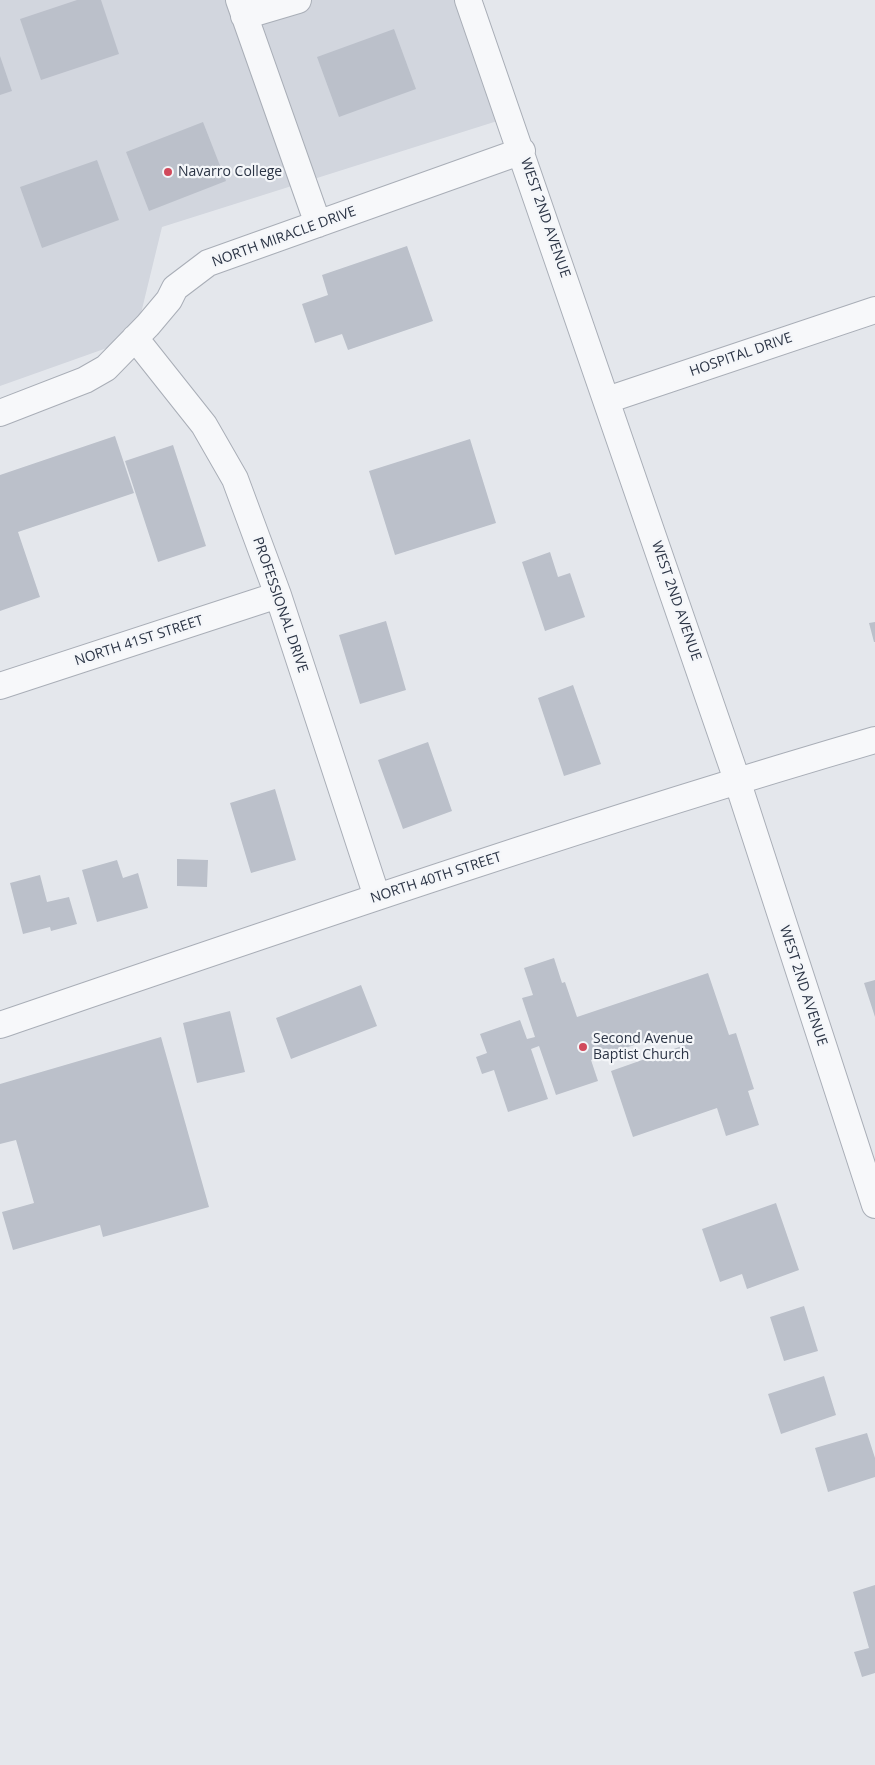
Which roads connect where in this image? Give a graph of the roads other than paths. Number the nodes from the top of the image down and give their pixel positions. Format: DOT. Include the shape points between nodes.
graph roads {
  1 [pos="298,0"];
  2 [pos="470,1"];
  3 [pos="242,8"];
  4 [pos="522,151"];
  5 [pos="318,224"];
  6 [pos="875,310"];
  7 [pos="135,338"];
  8 [pos="607,400"];
  9 [pos="0,413"];
  10 [pos="278,595"];
  11 [pos="0,686"];
  12 [pos="875,740"];
  13 [pos="737,780"];
  14 [pos="377,897"];
  15 [pos="0,1026"];
  16 [pos="875,1205"];
  1 -- 3 [label="street"];
  2 -- 4 [label="street, WEST 2ND AVENUE"];
  3 -- 5 [label="street"];
  4 -- 5 [label="street, NORTH MIRACLE DRIVE"];
  4 -- 8 [label="street, WEST 2ND AVENUE"];
  5 -- 7 [label="street, NORTH MIRACLE DRIVE" via="208,263 175,288 169,300"];
  6 -- 8 [label="street, HOSPITAL DRIVE"];
  7 -- 9 [label="street, NORTH MIRACLE DRIVE" via="106,368 85,380"];
  7 -- 10 [label="street, PROFESSIONAL DRIVE" via="204,425 235,479"];
  8 -- 13 [label="street, WEST 2ND AVENUE"];
  10 -- 11 [label="street, NORTH 41ST STREET"];
  10 -- 14 [label="street, PROFESSIONAL DRIVE"];
  12 -- 13 [label="street, NORTH 40TH STREET"];
  13 -- 14 [label="street, NORTH 40TH STREET"];
  13 -- 16 [label="street, WEST 2ND AVENUE"];
  14 -- 15 [label="street, NORTH 40TH STREET"];
}
